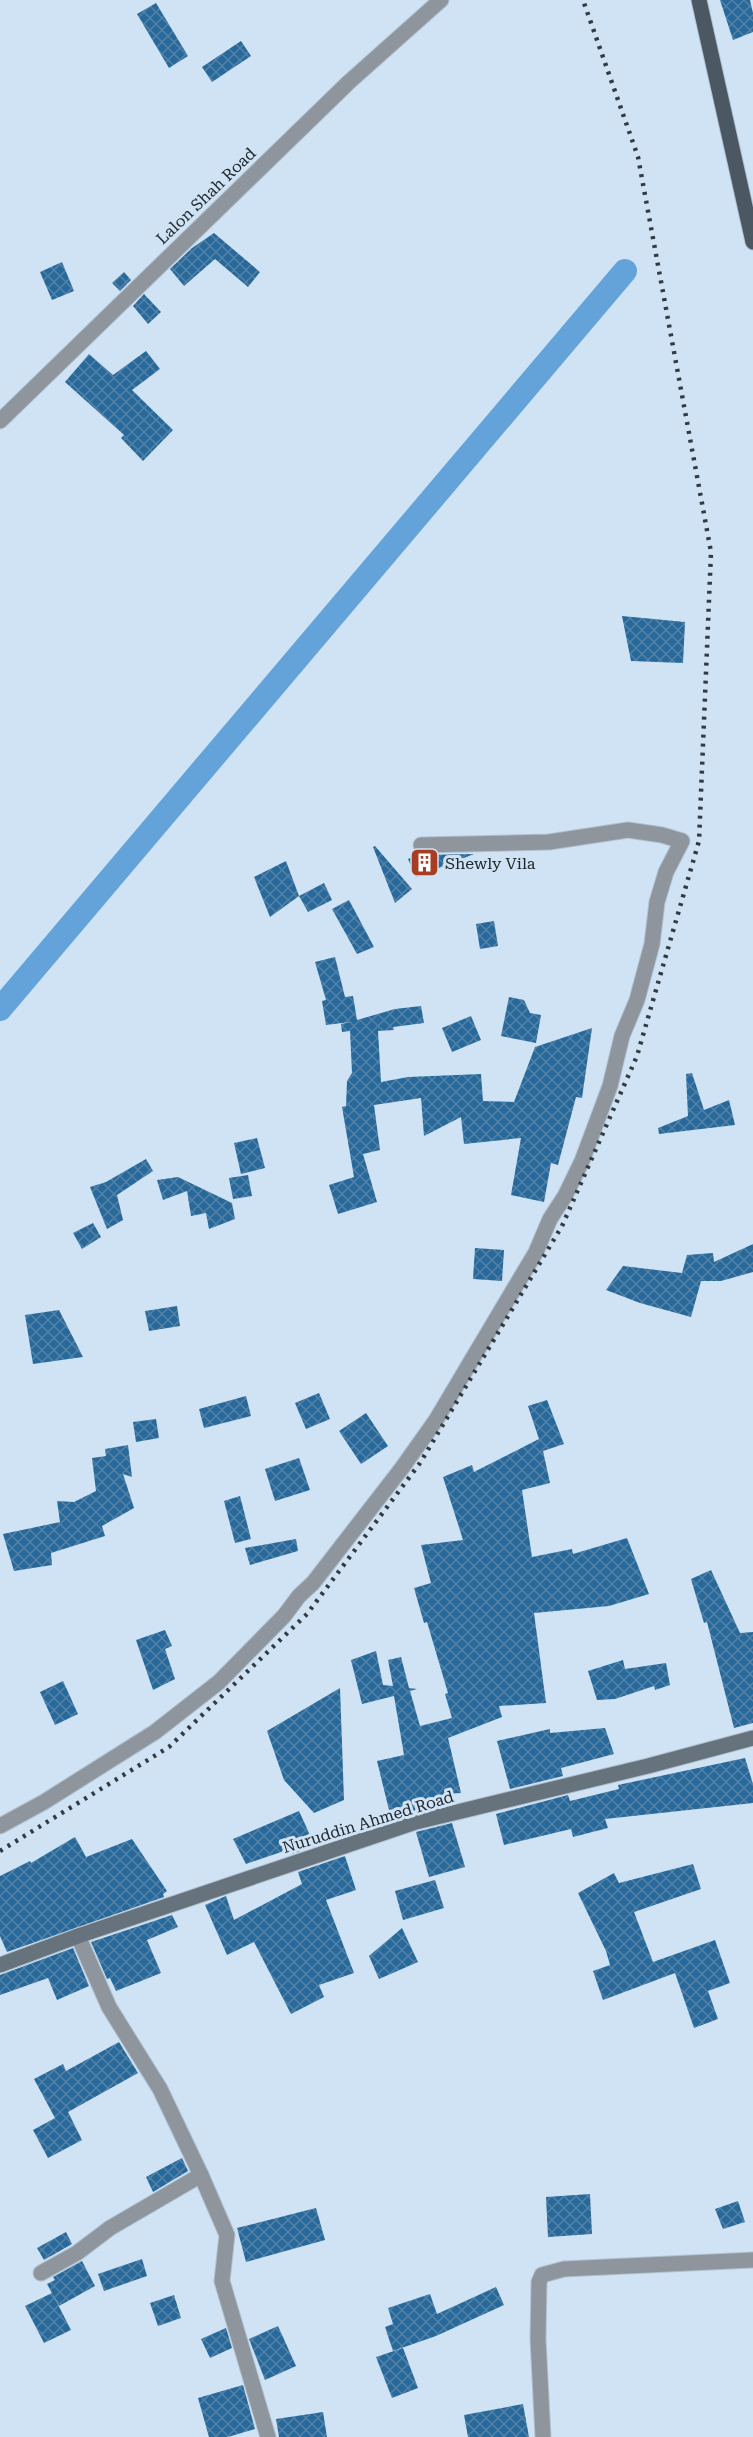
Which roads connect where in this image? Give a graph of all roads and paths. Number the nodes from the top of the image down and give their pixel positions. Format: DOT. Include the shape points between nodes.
graph roads {
  1 [pos="441,0"];
  2 [pos="699,0"];
  3 [pos="753,242"];
  4 [pos="0,421"];
  5 [pos="421,845"];
  6 [pos="753,1738"];
  7 [pos="0,1826"];
  8 [pos="78,1936"];
  9 [pos="0,1965"];
  10 [pos="201,2175"];
  11 [pos="753,2260"];
  12 [pos="41,2273"];
  13 [pos="268,2437"];
  14 [pos="543,2437"];
  1 -- 4 [label="street, Lalon Shah Road" via="349,82"];
  2 -- 3 [label="main road"];
  5 -- 7 [label="street" via="549,842 628,830 682,841 666,872 643,980 582,1161 536,1252 436,1420 313,1583 219,1682 155,1732"];
  6 -- 8 [label="main road, Nuruddin Ahmed Road" via="416,1822"];
  8 -- 9 [label="main road, Nuruddin Ahmed Road"];
  8 -- 10 [label="street" via="109,2007 160,2089"];
  10 -- 12 [label="street"];
  10 -- 13 [label="street" via="226,2235 222,2281"];
  11 -- 14 [label="street" via="564,2269 542,2275 538,2339"];
}
